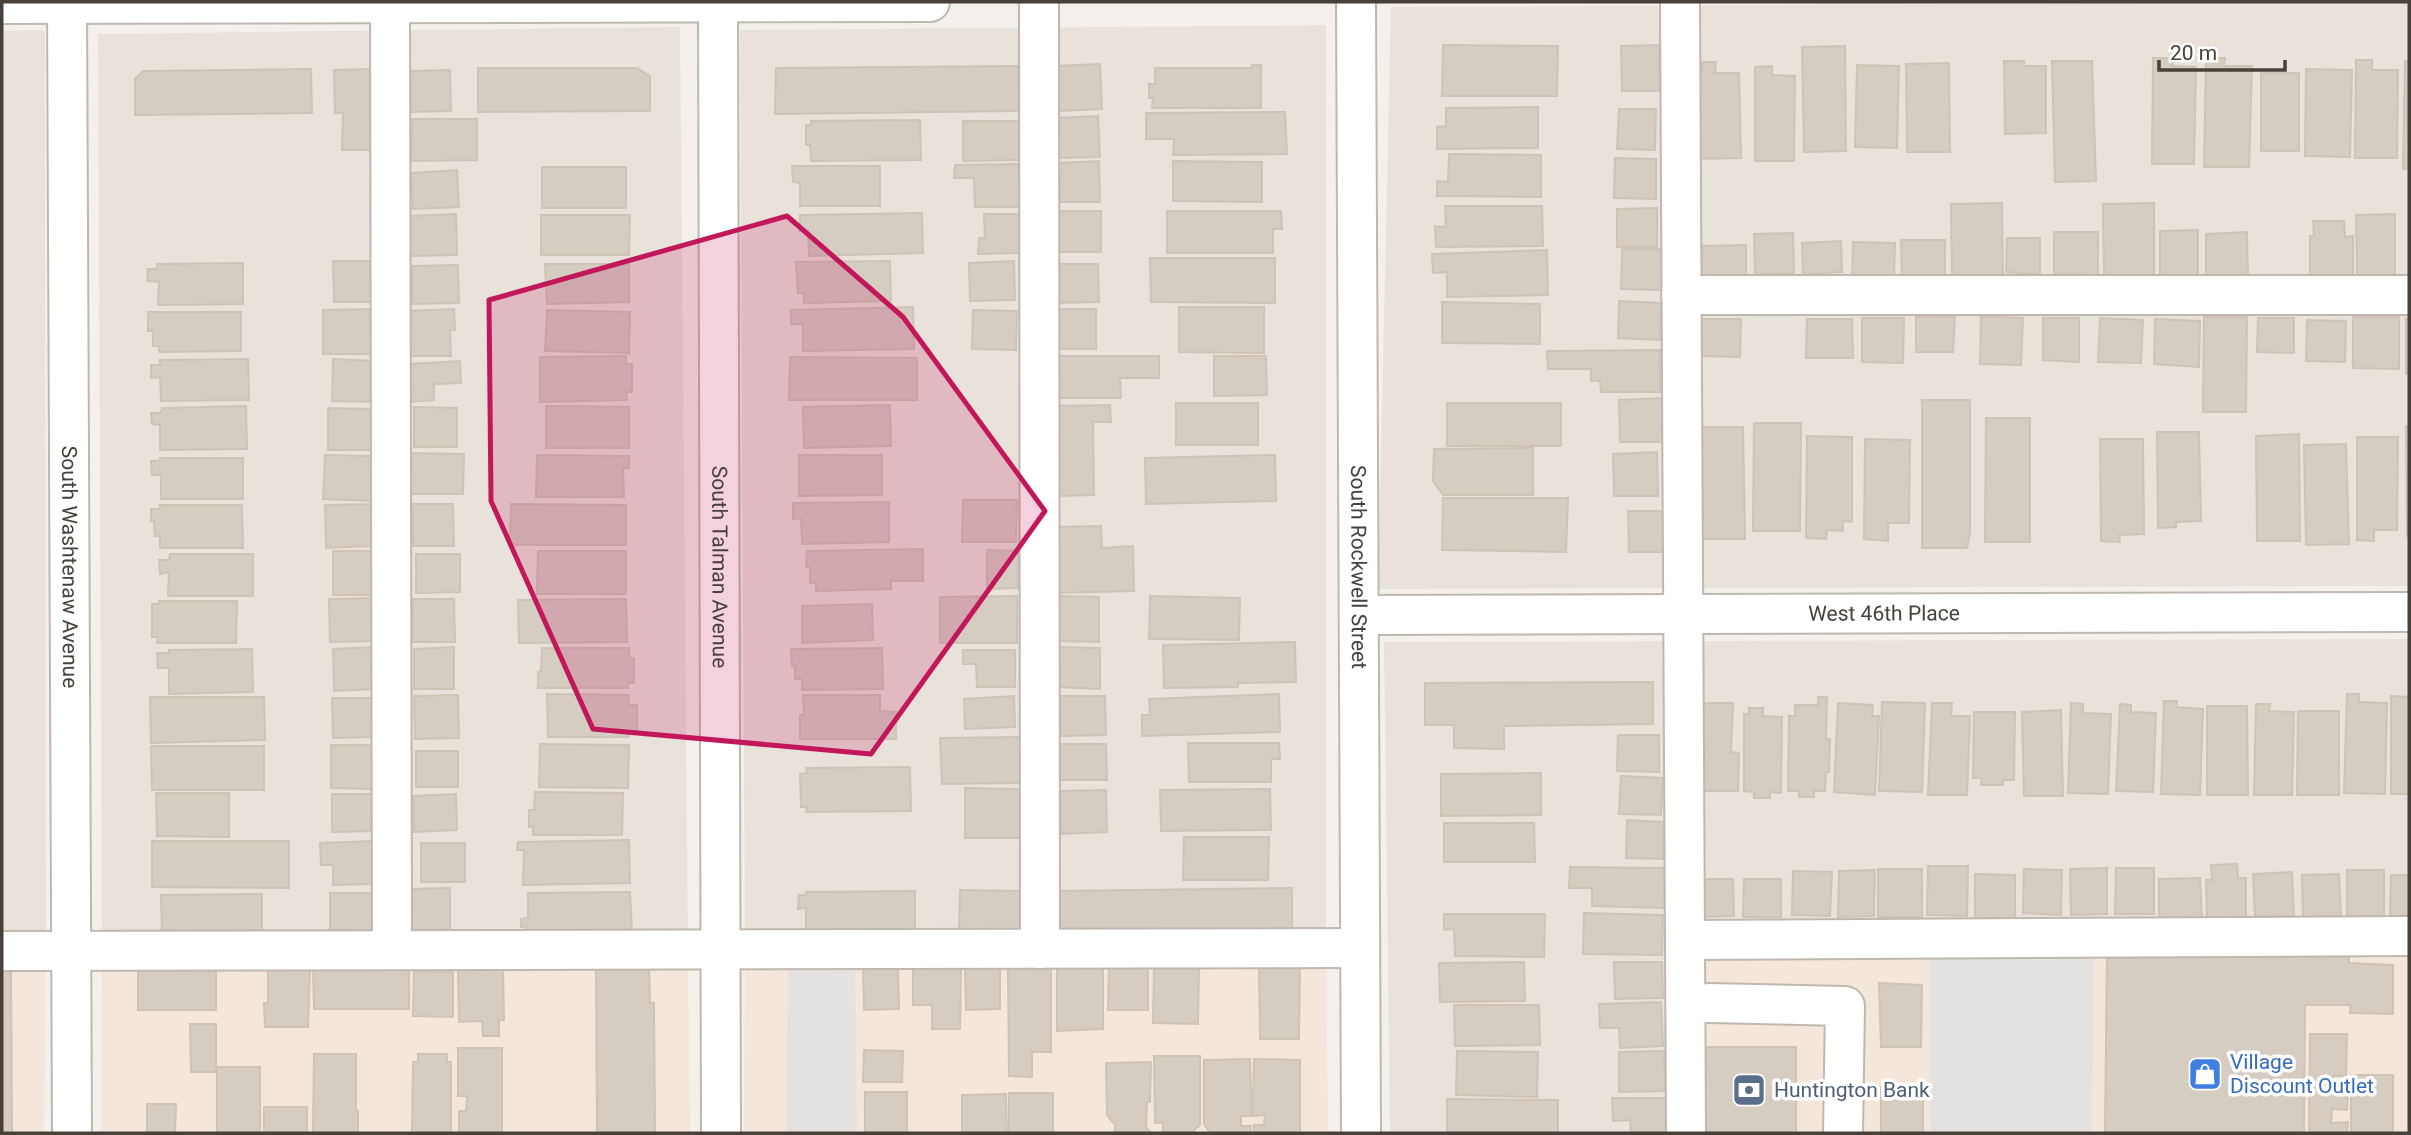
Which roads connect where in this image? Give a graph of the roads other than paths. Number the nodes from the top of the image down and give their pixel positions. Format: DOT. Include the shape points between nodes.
graph roads {
  1 [pos="390,2"];
  2 [pos="718,2"];
  3 [pos="930,2"];
  4 [pos="1039,2"];
  5 [pos="1356,2"];
  6 [pos="1680,2"];
  7 [pos="67,3"];
  8 [pos="2,4"];
  9 [pos="1681,295"];
  10 [pos="2409,295"];
  11 [pos="2409,612"];
  12 [pos="1683,614"];
  13 [pos="1359,615"];
  14 [pos="2409,936"];
  15 [pos="1685,940"];
  16 [pos="1360,948"];
  17 [pos="1041,949"];
  18 [pos="392,950"];
  19 [pos="720,950"];
  20 [pos="2,951"];
  21 [pos="71,951"];
  22 [pos="1709,1003"];
  23 [pos="72,1133"];
  24 [pos="721,1133"];
  25 [pos="1361,1133"];
  26 [pos="1686,1133"];
  27 [pos="1843,1133"];
  1 -- 2 [label="street"];
  1 -- 7 [label="street"];
  1 -- 18 [label="street"];
  2 -- 3 [label="street"];
  2 -- 19 [label="street, South Talman Avenue"];
  4 -- 17 [label="street"];
  5 -- 13 [label="street, South Rockwell Street"];
  6 -- 9 [label="street"];
  7 -- 8 [label="street"];
  7 -- 21 [label="street, South Washtenaw Avenue"];
  9 -- 10 [label="street"];
  9 -- 12 [label="street"];
  11 -- 12 [label="street, West 46th Place"];
  12 -- 13 [label="street, West 46th Place"];
  12 -- 15 [label="street"];
  13 -- 16 [label="street, South Rockwell Street"];
  14 -- 15 [label="street"];
  15 -- 26 [label="street"];
  16 -- 17 [label="street"];
  16 -- 25 [label="street, South Rockwell Street"];
  17 -- 19 [label="street"];
  18 -- 19 [label="street"];
  18 -- 21 [label="street"];
  19 -- 24 [label="street, South Talman Avenue"];
  20 -- 21 [label="street"];
  21 -- 23 [label="street, South Washtenaw Avenue"];
  22 -- 27 [label="street" via="1845,1006"];
}
